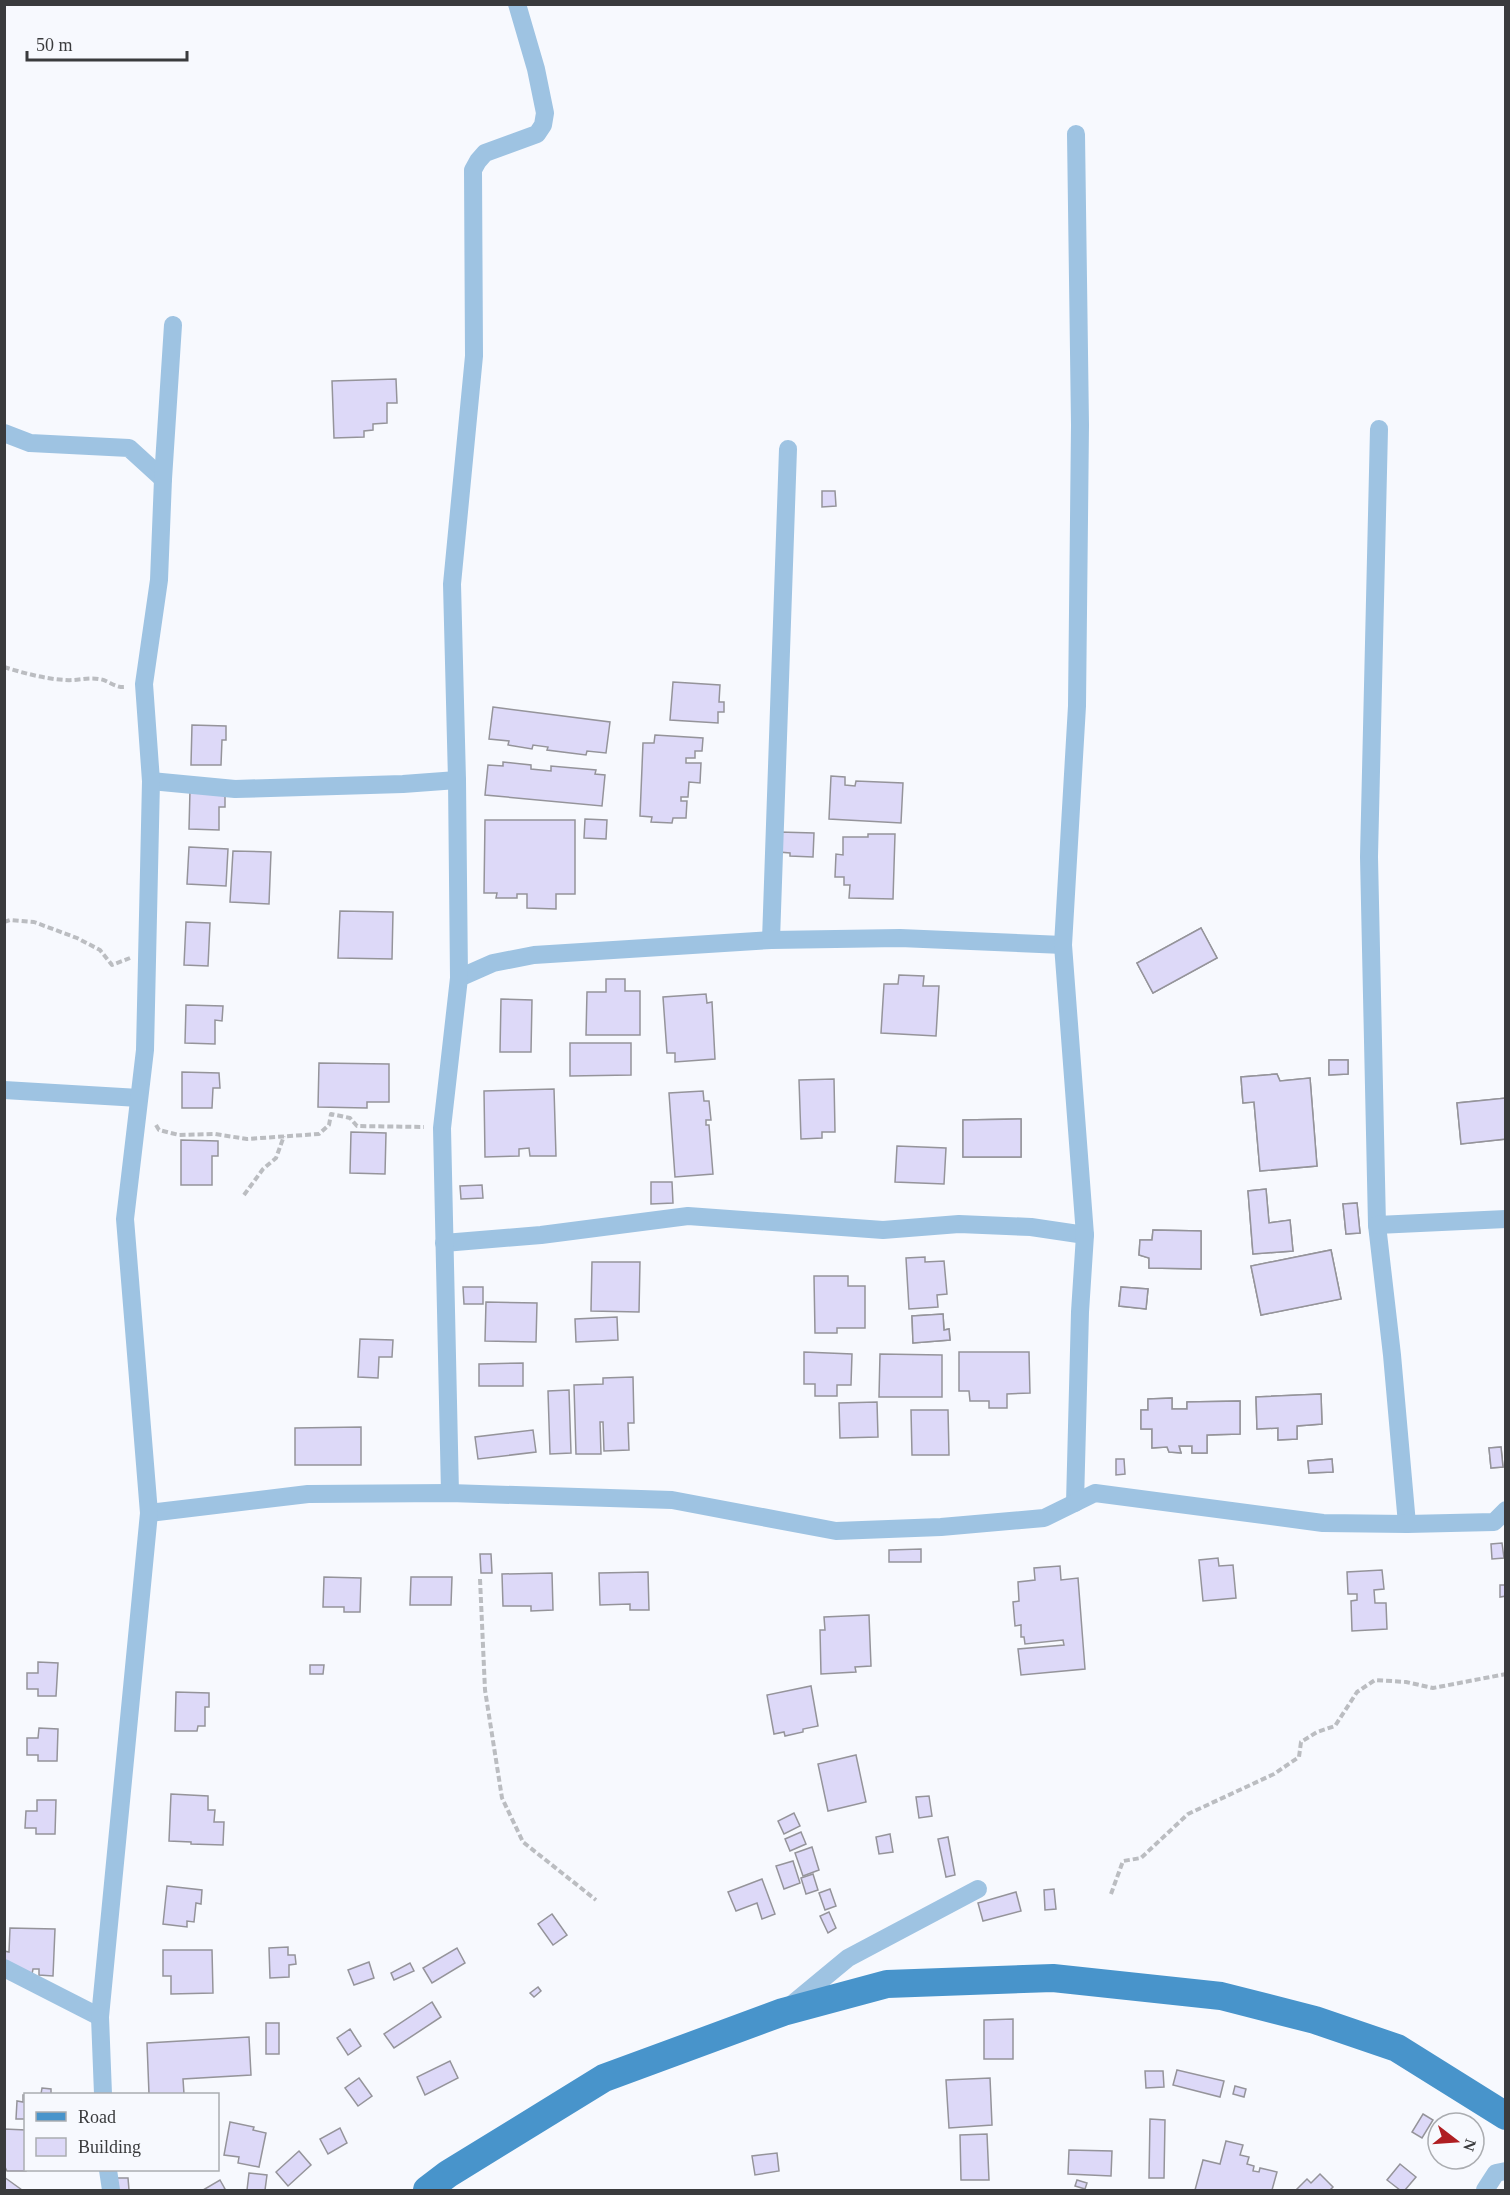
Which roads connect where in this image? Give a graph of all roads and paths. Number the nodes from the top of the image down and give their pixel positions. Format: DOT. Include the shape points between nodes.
graph roads {
  1 [pos="517,4"];
  2 [pos="1076,134"];
  3 [pos="173,326"];
  4 [pos="1378,429"];
  5 [pos="4,433"];
  6 [pos="788,449"];
  7 [pos="163,479"];
  8 [pos="4,667"];
  9 [pos="144,684"];
  10 [pos="457,780"];
  11 [pos="151,781"];
  12 [pos="4,922"];
  13 [pos="771,940"];
  14 [pos="1063,945"];
  15 [pos="147,952"];
  16 [pos="459,978"];
  17 [pos="4,1090"];
  18 [pos="140,1098"];
  19 [pos="442,1128"];
  20 [pos="284,1136"];
  21 [pos="244,1195"];
  22 [pos="1506,1219"];
  23 [pos="1377,1225"];
  24 [pos="1085,1235"];
  25 [pos="444,1243"];
  26 [pos="450,1493"];
  27 [pos="1075,1503"];
  28 [pos="1506,1510"];
  29 [pos="149,1513"];
  30 [pos="1407,1524"];
  31 [pos="480,1579"];
  32 [pos="1506,1674"];
  33 [pos="978,1889"];
  34 [pos="1111,1894"];
  35 [pos="596,1900"];
  36 [pos="4,1968"];
  37 [pos="783,2012"];
  38 [pos="100,2017"];
  39 [pos="103,2093"];
  40 [pos="1506,2116"];
  41 [pos="108,2171"];
  42 [pos="1506,2171"];
  43 [pos="111,2190"];
  44 [pos="427,2190"];
  45 [pos="1485,2190"];
  1 -- 10 [label="street" via="545,113 537,134 485,153 473,170 474,356 452,584"];
  2 -- 14 [label="street" via="1080,425 1077,706"];
  3 -- 7 [label="street"];
  4 -- 23 [label="street" via="1369,856"];
  5 -- 7 [label="street" via="30,442 129,448"];
  6 -- 13 [label="street"];
  7 -- 9 [label="street" via="159,580"];
  8 -- 9 [label="path" via="65,680 106,680 119,688"];
  9 -- 11 [label="street"];
  10 -- 11 [label="street" via="235,789"];
  10 -- 16 [label="street"];
  11 -- 15 [label="street"];
  12 -- 15 [label="path" via="34,922 77,938 100,950 112,965"];
  13 -- 14 [label="street" via="900,938"];
  13 -- 16 [label="street" via="534,956 493,963"];
  14 -- 24 [label="street"];
  15 -- 18 [label="street"];
  16 -- 19 [label="street"];
  17 -- 18 [label="street"];
  18 -- 20 [label="path" via="159,1130 247,1139"];
  18 -- 29 [label="street" via="125,1219"];
  19 -- 20 [label="path" via="357,1126 351,1118 331,1114 329,1125 319,1134"];
  19 -- 25 [label="street"];
  20 -- 21 [label="path" via="276,1158"];
  22 -- 23 [label="street"];
  23 -- 30 [label="street"];
  24 -- 25 [label="street" via="1019,1226 959,1224 883,1230 688,1215 541,1235"];
  24 -- 27 [label="street"];
  25 -- 26 [label="street"];
  26 -- 27 [label="street" via="672,1500 836,1531 1044,1518"];
  26 -- 29 [label="street" via="308,1494"];
  27 -- 30 [label="street" via="1095,1493 1323,1523"];
  28 -- 30 [label="street" via="1494,1522"];
  29 -- 38 [label="street"];
  31 -- 35 [label="path" via="485,1690 502,1798 523,1842"];
  32 -- 34 [label="path" via="1433,1688 1375,1680 1357,1692 1335,1726 1301,1742 1299,1757 1274,1774 1188,1814 1141,1858 1123,1861"];
  33 -- 37 [label="street" via="848,1958"];
  36 -- 38 [label="street"];
  37 -- 40 [label="main road" via="886,1984 1053,1978 1221,1996 1314,2020 1397,2048"];
  37 -- 44 [label="main road" via="604,2078"];
  38 -- 39 [label="street"];
  41 -- 43 [label="street"];
  42 -- 45 [label="street" via="1496,2173"];
}
